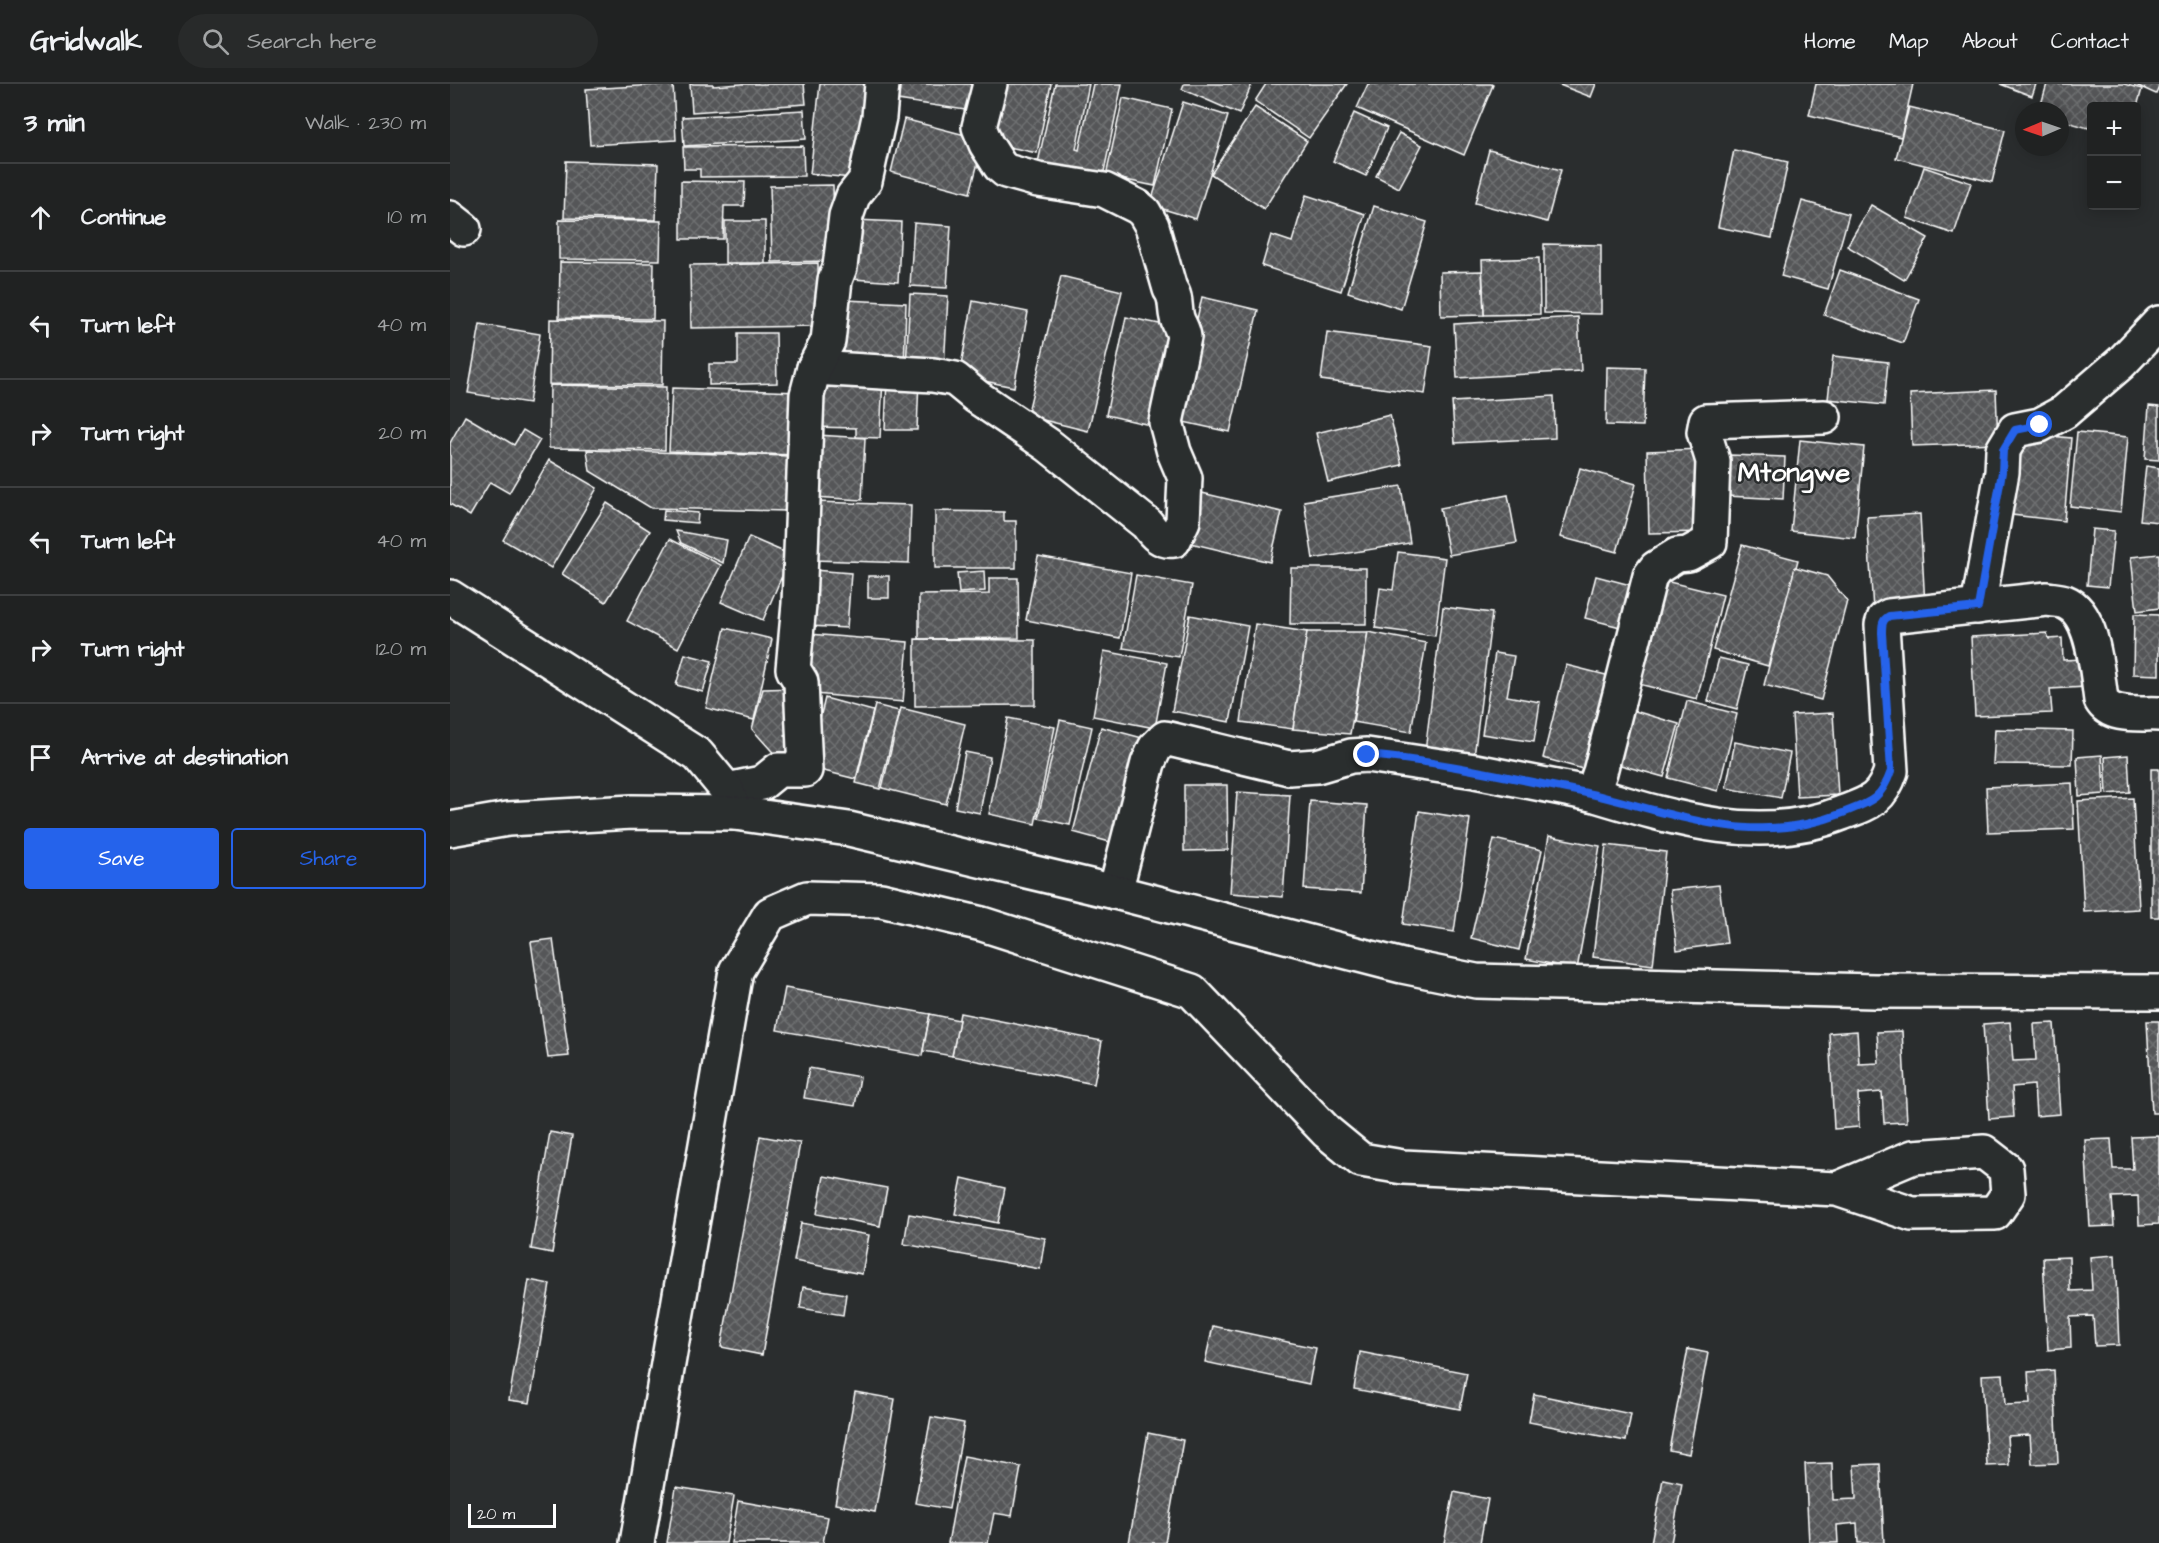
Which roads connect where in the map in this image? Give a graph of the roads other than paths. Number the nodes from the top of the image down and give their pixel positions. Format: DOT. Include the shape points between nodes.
graph roads {
  1 [pos="882,84"];
  2 [pos="990,84"];
  3 [pos="2159,323"];
  4 [pos="814,368"];
  5 [pos="1824,417"];
  6 [pos="450,597"];
  7 [pos="1978,607"];
  8 [pos="2159,714"];
  9 [pos="1592,794"];
  10 [pos="731,802"];
  11 [pos="450,829"];
  12 [pos="1115,892"];
  13 [pos="2159,992"];
  14 [pos="1837,1189"];
  15 [pos="637,1543"];
  1 -- 4 [label="street" via="865,181 846,216 828,341"];
  2 -- 4 [label="street" via="979,127 1000,166 1038,180 1104,190 1144,212 1152,226 1184,337 1166,422 1185,477 1183,521 1174,540 1160,538 1048,445 955,379"];
  3 -- 7 [label="street" via="2121,363 2064,412 2040,425 2015,430 2003,450"];
  4 -- 10 [label="street" via="807,395 793,669 801,682 805,770 778,770"];
  5 -- 9 [label="street" via="1706,421 1704,432 1713,460 1710,542 1688,554 1677,555 1650,576"];
  6 -- 10 [label="street" via="698,755"];
  7 -- 8 [label="street" via="2047,599 2065,601 2074,607 2090,634 2105,707 2119,712"];
  7 -- 9 [label="street" via="1884,619 1891,771 1884,789 1872,802 1812,823 1750,829 1702,823"];
  9 -- 12 [label="street" via="1367,755 1289,768 1165,738 1148,763"];
  10 -- 11 [label="street" via="508,819"];
  10 -- 12 [label="street"];
  12 -- 13 [label="street" via="1402,966 1476,981 1875,991"];
  14 -- 15 [label="street" via="1403,1167 1361,1160 1327,1132 1192,991 982,924 904,905 881,900 807,898 770,914 736,970"];
}
